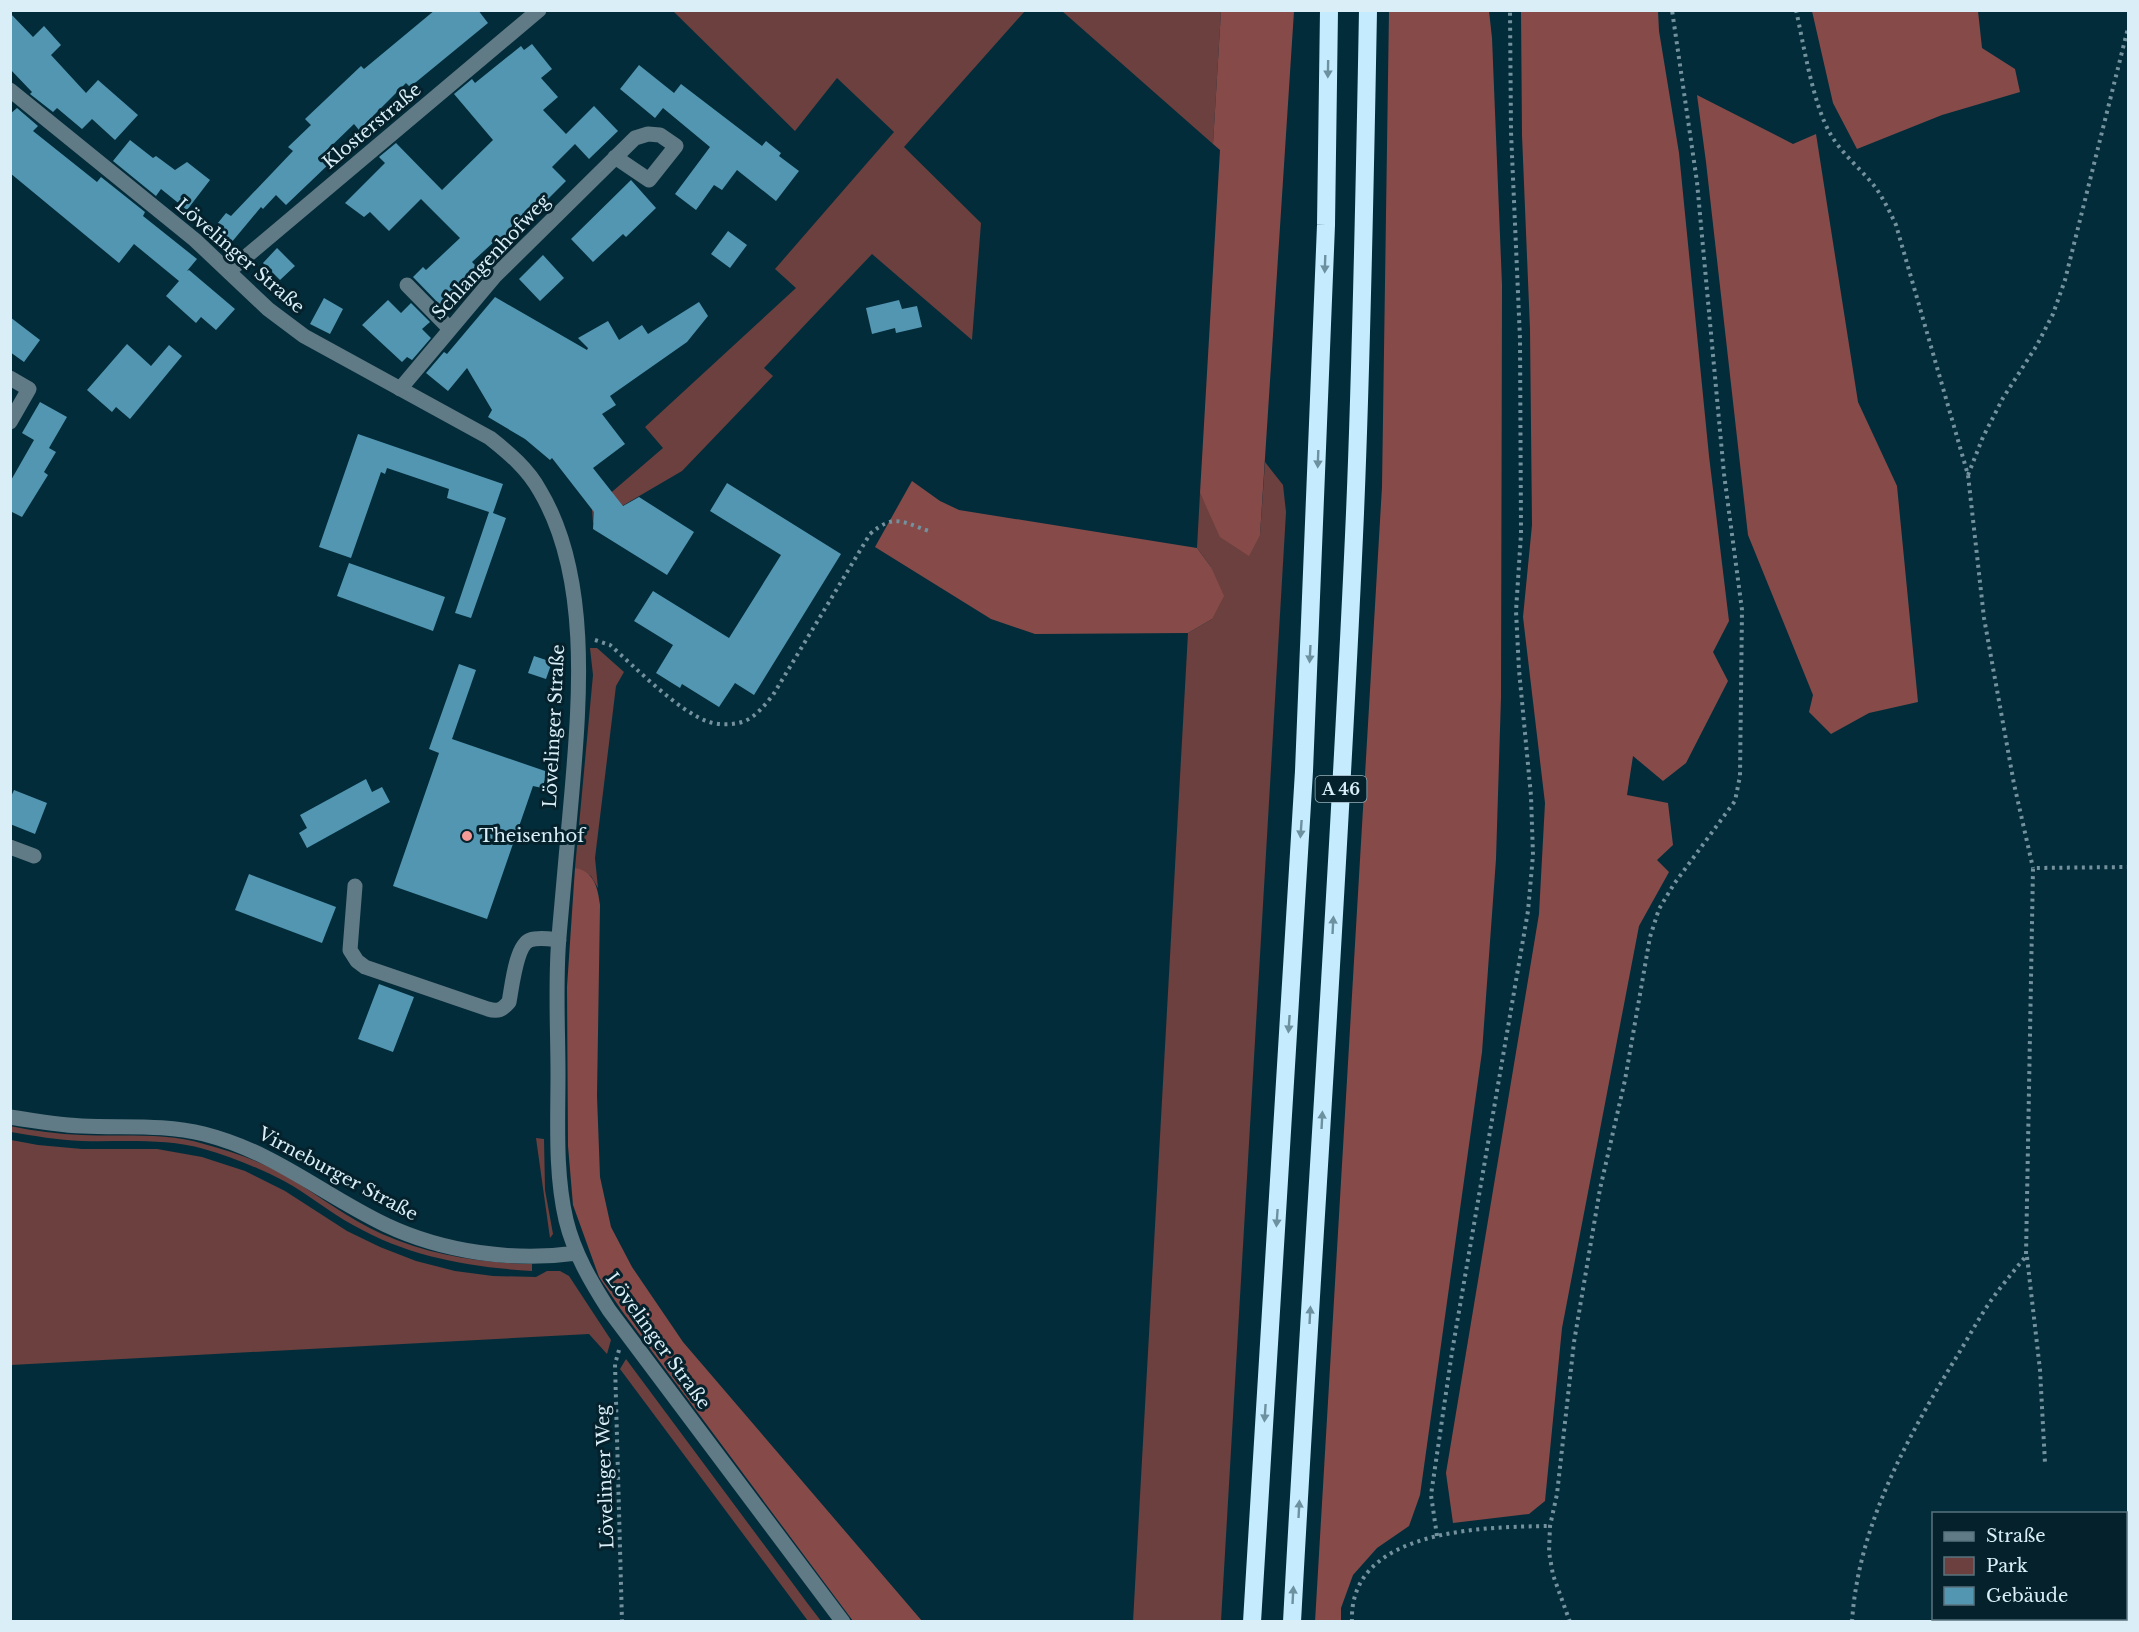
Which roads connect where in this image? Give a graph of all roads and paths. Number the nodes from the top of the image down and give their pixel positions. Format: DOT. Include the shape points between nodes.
graph roads {
  1 [pos="1329,10"];
  2 [pos="1368,10"];
  3 [pos="1510,10"];
  4 [pos="1672,10"];
  5 [pos="1796,10"];
  6 [pos="533,12"];
  7 [pos="2128,28"];
  8 [pos="10,90"];
  9 [pos="615,157"];
  10 [pos="229,271"];
  11 [pos="406,285"];
  12 [pos="450,329"];
  13 [pos="10,378"];
  14 [pos="400,389"];
  15 [pos="10,422"];
  16 [pos="1968,475"];
  17 [pos="929,531"];
  18 [pos="579,645"];
  19 [pos="10,847"];
  20 [pos="34,856"];
  21 [pos="2128,867"];
  22 [pos="2033,868"];
  23 [pos="355,886"];
  24 [pos="559,940"];
  25 [pos="10,1117"];
  26 [pos="577,1253"];
  27 [pos="2026,1256"];
  28 [pos="627,1355"];
  29 [pos="2045,1463"];
  30 [pos="1550,1526"];
  31 [pos="1437,1536"];
  32 [pos="622,1622"];
  33 [pos="843,1622"];
  34 [pos="1252,1622"];
  35 [pos="1292,1622"];
  36 [pos="1352,1622"];
  37 [pos="1570,1622"];
  38 [pos="1852,1622"];
  1 -- 34 [label="highway, A 46, one-way" via="1326,237 1305,759"];
  35 -- 2 [label="highway, A 46, one-way" via="1355,511"];
  3 -- 31 [label="path" via="1520,350 1521,534 1516,610 1533,855 1528,910 1431,1495"];
  4 -- 30 [label="path" via="1697,182 1724,474 1742,610 1740,776 1734,801 1674,884 1659,909 1650,937 1576,1330"];
  5 -- 16 [label="path" via="1819,106 1830,133 1885,201 1896,225"];
  6 -- 10 [label="street, Klosterstraße"];
  7 -- 16 [label="path" via="2053,314 2003,398"];
  8 -- 10 [label="street, Lövelinger Straße"];
  9 -- 12 [label="street, Schlangenhofweg" via="495,276"];
  10 -- 14 [label="street, Lövelinger Straße" via="286,324"];
  11 -- 12 [label="street"];
  12 -- 14 [label="street, Schlangenhofweg"];
  13 -- 15 [label="street" via="29,389"];
  14 -- 18 [label="street, Lövelinger Straße" via="490,438 514,458 540,489 561,537"];
  16 -- 22 [label="path" via="1984,618"];
  17 -- 18 [label="path" via="897,521 883,523 870,534 773,695 758,713 743,722 709,722 684,708 610,645 598,640"];
  18 -- 24 [label="street, Lövelinger Straße" via="578,712"];
  19 -- 20 [label="street"];
  21 -- 22 [label="path"];
  22 -- 27 [label="path"];
  23 -- 24 [label="street" via="350,950 357,961 488,1010 497,1011 509,1002 520,949 527,940"];
  24 -- 26 [label="street, Lövelinger Straße" via="560,1183 566,1221"];
  25 -- 26 [label="street, Virneburger Straße" via="81,1126 165,1127 204,1134 290,1168 386,1225 421,1239 501,1255"];
  26 -- 33 [label="street, Lövelinger Straße" via="609,1310"];
  27 -- 29 [label="path" via="2040,1370"];
  27 -- 38 [label="path" via="1989,1303 1910,1437 1863,1554"];
  28 -- 32 [label="path, Lövelinger Weg" via="620,1346 615,1364"];
  30 -- 31 [label="path" via="1504,1527"];
  30 -- 37 [label="path" via="1553,1575"];
  31 -- 36 [label="path" via="1407,1544 1370,1569 1357,1591"];
}
